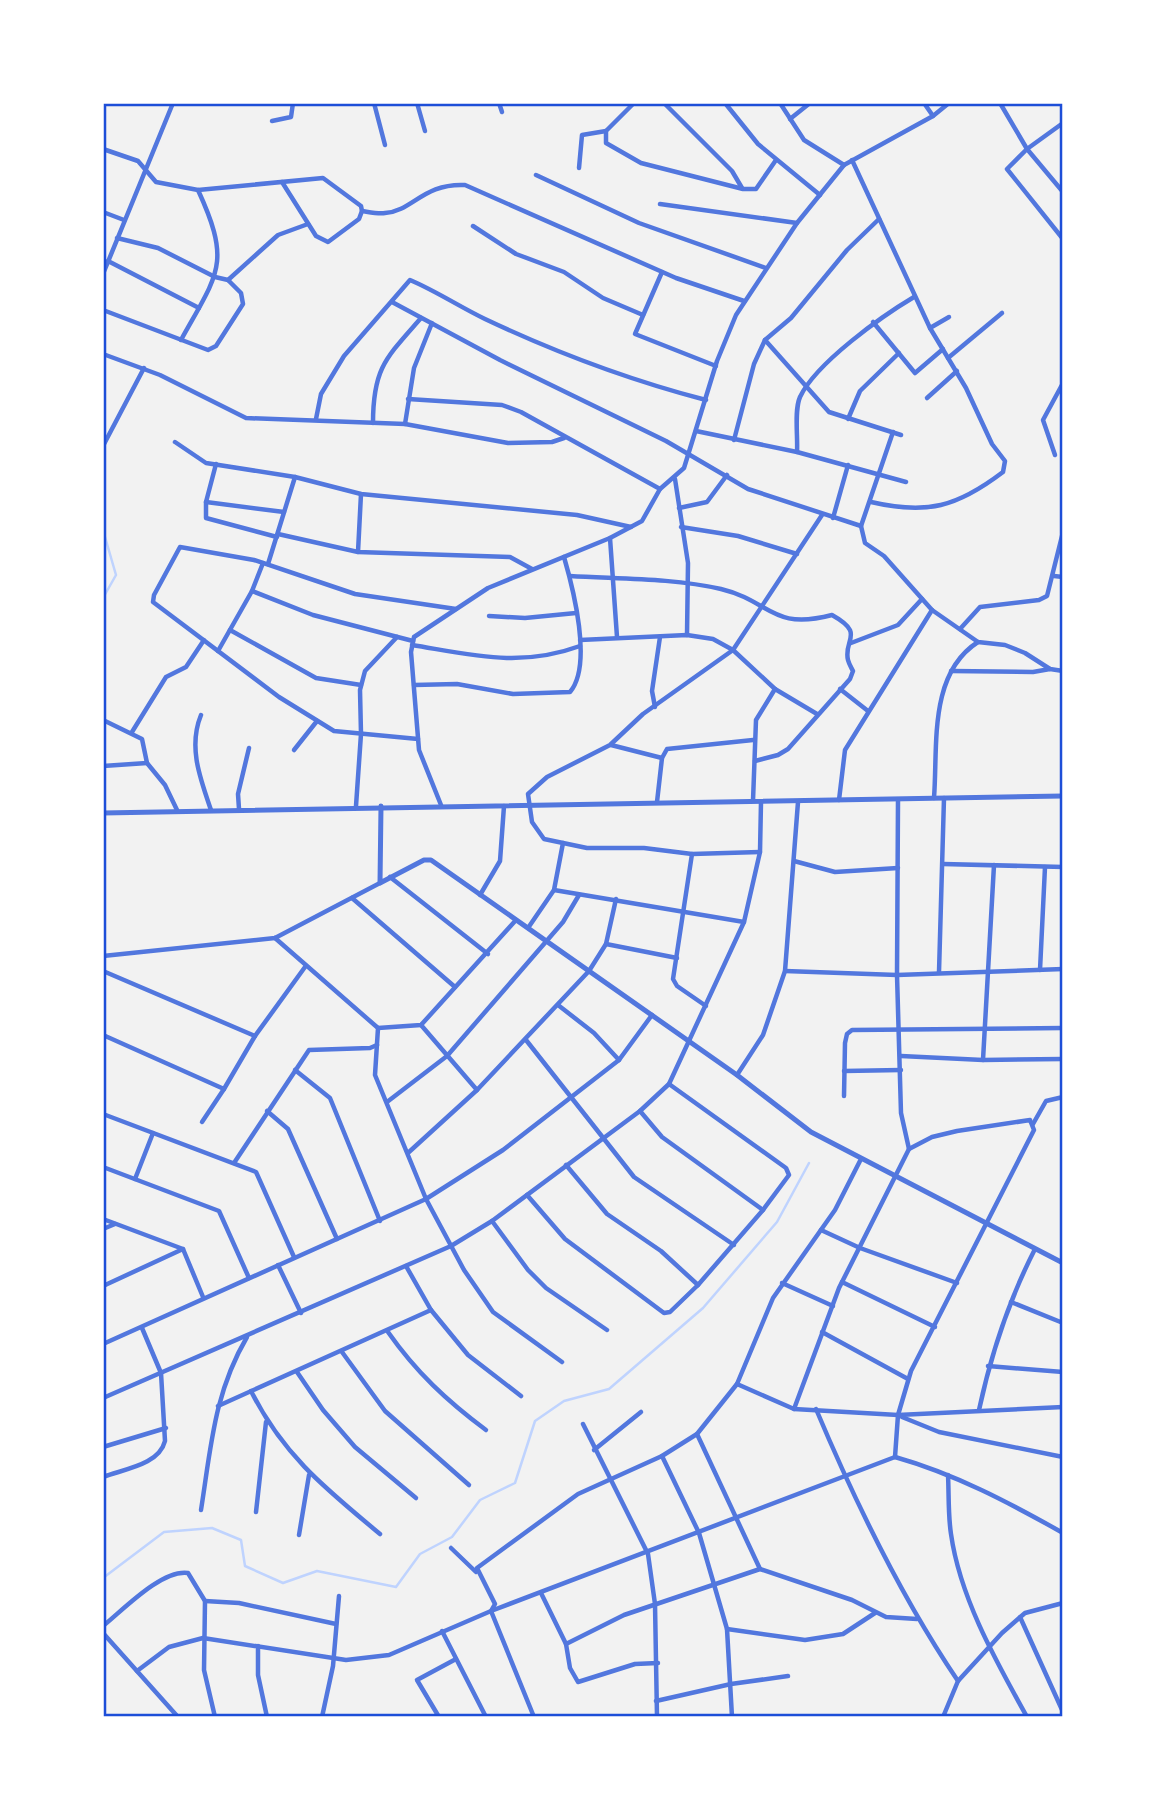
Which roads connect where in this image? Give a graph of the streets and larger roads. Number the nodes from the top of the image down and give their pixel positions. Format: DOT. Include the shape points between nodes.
graph roads {
  1 [pos="173,103"];
  2 [pos="293,103"];
  3 [pos="374,103"];
  4 [pos="417,103"];
  5 [pos="499,103"];
  6 [pos="634,103"];
  7 [pos="664,103"];
  8 [pos="725,103"];
  9 [pos="780,103"];
  10 [pos="810,103"];
  11 [pos="924,103"];
  12 [pos="949,103"];
  13 [pos="1000,103"];
  14 [pos="502,112"];
  15 [pos="933,116"];
  16 [pos="790,119"];
  17 [pos="272,121"];
  18 [pos="1062,125"];
  19 [pos="425,131"];
  20 [pos="605,134"];
  21 [pos="385,145"];
  22 [pos="103,149"];
  23 [pos="1027,149"];
  24 [pos="776,160"];
  25 [pos="852,160"];
  26 [pos="844,165"];
  27 [pos="146,168"];
  28 [pos="579,168"];
  29 [pos="536,175"];
  30 [pos="282,182"];
  31 [pos="743,189"];
  32 [pos="198,190"];
  33 [pos="1063,192"];
  34 [pos="820,195"];
  35 [pos="660,204"];
  36 [pos="362,211"];
  37 [pos="103,212"];
  38 [pos="879,219"];
  39 [pos="124,220"];
  40 [pos="797,223"];
  41 [pos="308,224"];
  42 [pos="473,226"];
  43 [pos="117,238"];
  44 [pos="1063,239"];
  45 [pos="108,261"];
  46 [pos="766,268"];
  47 [pos="662,272"];
  48 [pos="103,274"];
  49 [pos="215,277"];
  50 [pos="228,280"];
  51 [pos="914,297"];
  52 [pos="744,301"];
  53 [pos="392,302"];
  54 [pos="199,307"];
  55 [pos="103,310"];
  56 [pos="1002,313"];
  57 [pos="643,315"];
  58 [pos="949,317"];
  59 [pos="421,318"];
  60 [pos="873,322"];
  61 [pos="432,323"];
  62 [pos="930,328"];
  63 [pos="181,340"];
  64 [pos="765,340"];
  65 [pos="943,349"];
  66 [pos="899,353"];
  67 [pos="103,354"];
  68 [pos="948,358"];
  69 [pos="716,366"];
  70 [pos="144,368"];
  71 [pos="957,371"];
  72 [pos="1063,383"];
  73 [pos="807,386"];
  74 [pos="927,398"];
  75 [pos="408,399"];
  76 [pos="706,400"];
  77 [pos="316,419"];
  78 [pos="848,419"];
  79 [pos="373,423"];
  80 [pos="405,424"];
  81 [pos="696,431"];
  82 [pos="893,432"];
  83 [pos="901,435"];
  84 [pos="564,438"];
  85 [pos="734,440"];
  86 [pos="175,442"];
  87 [pos="103,446"];
  88 [pos="797,452"];
  89 [pos="690,454"];
  90 [pos="1055,455"];
  91 [pos="216,464"];
  92 [pos="848,465"];
  93 [pos="727,475"];
  94 [pos="881,475"];
  95 [pos="295,477"];
  96 [pos="675,478"];
  97 [pos="906,482"];
  98 [pos="660,489"];
  99 [pos="361,494"];
  100 [pos="206,502"];
  101 [pos="871,502"];
  102 [pos="679,508"];
  103 [pos="284,512"];
  104 [pos="822,514"];
  105 [pos="833,518"];
  106 [pos="861,526"];
  107 [pos="632,527"];
  108 [pos="681,527"];
  109 [pos="1063,532"];
  110 [pos="277,535"];
  111 [pos="610,538"];
  112 [pos="358,552"];
  113 [pos="797,554"];
  114 [pos="564,557"];
  115 [pos="265,564"];
  116 [pos="533,569"];
  117 [pos="570,576"];
  118 [pos="1054,576"];
  119 [pos="1063,577"];
  120 [pos="613,579"];
  121 [pos="689,585"];
  122 [pos="251,591"];
  123 [pos="922,599"];
  124 [pos="762,607"];
  125 [pos="456,609"];
  126 [pos="932,610"];
  127 [pos="576,613"];
  128 [pos="489,616"];
  129 [pos="960,629"];
  130 [pos="230,630"];
  131 [pos="687,635"];
  132 [pos="397,637"];
  133 [pos="617,637"];
  134 [pos="660,637"];
  135 [pos="204,640"];
  136 [pos="978,642"];
  137 [pos="413,643"];
  138 [pos="580,643"];
  139 [pos="851,643"];
  140 [pos="733,650"];
  141 [pos="218,651"];
  142 [pos="1050,669"];
  143 [pos="950,671"];
  144 [pos="1063,671"];
  145 [pos="361,685"];
  146 [pos="414,685"];
  147 [pos="775,689"];
  148 [pos="840,689"];
  149 [pos="655,707"];
  150 [pos="867,711"];
  151 [pos="817,714"];
  152 [pos="201,715"];
  153 [pos="103,720"];
  154 [pos="317,721"];
  155 [pos="132,732"];
  156 [pos="361,734"];
  157 [pos="418,739"];
  158 [pos="753,740"];
  159 [pos="610,745"];
  160 [pos="249,748"];
  161 [pos="293,750"];
  162 [pos="662,758"];
  163 [pos="755,761"];
  164 [pos="147,764"];
  165 [pos="103,766"];
  166 [pos="1063,796"];
  167 [pos="944,798"];
  168 [pos="934,799"];
  169 [pos="898,800"];
  170 [pos="753,801"];
  171 [pos="839,801"];
  172 [pos="657,802"];
  173 [pos="761,802"];
  174 [pos="798,802"];
  175 [pos="529,804"];
  176 [pos="441,805"];
  177 [pos="504,805"];
  178 [pos="356,806"];
  179 [pos="381,806"];
  180 [pos="239,809"];
  181 [pos="177,810"];
  182 [pos="211,810"];
  183 [pos="103,813"];
  184 [pos="563,844"];
  185 [pos="760,852"];
  186 [pos="692,854"];
  187 [pos="794,861"];
  188 [pos="943,864"];
  189 [pos="995,865"];
  190 [pos="1045,867"];
  191 [pos="1063,867"];
  192 [pos="898,868"];
  193 [pos="390,877"];
  194 [pos="380,883"];
  195 [pos="554,890"];
  196 [pos="480,895"];
  197 [pos="579,895"];
  198 [pos="352,898"];
  199 [pos="616,899"];
  200 [pos="683,910"];
  201 [pos="516,920"];
  202 [pos="744,922"];
  203 [pos="528,928"];
  204 [pos="275,938"];
  205 [pos="547,940"];
  206 [pos="606,944"];
  207 [pos="488,954"];
  208 [pos="103,956"];
  209 [pos="677,958"];
  210 [pos="305,967"];
  211 [pos="1040,970"];
  212 [pos="1063,970"];
  213 [pos="103,971"];
  214 [pos="589,971"];
  215 [pos="785,971"];
  216 [pos="987,971"];
  217 [pos="939,973"];
  218 [pos="897,975"];
  219 [pos="455,987"];
  220 [pos="558,1006"];
  221 [pos="707,1006"];
  222 [pos="652,1015"];
  223 [pos="421,1025"];
  224 [pos="378,1028"];
  225 [pos="900,1028"];
  226 [pos="984,1028"];
  227 [pos="1063,1028"];
  228 [pos="103,1035"];
  229 [pos="255,1036"];
  230 [pos="526,1040"];
  231 [pos="691,1043"];
  232 [pos="378,1045"];
  233 [pos="447,1056"];
  234 [pos="901,1056"];
  235 [pos="1063,1059"];
  236 [pos="619,1060"];
  237 [pos="983,1060"];
  238 [pos="295,1070"];
  239 [pos="901,1070"];
  240 [pos="844,1071"];
  241 [pos="737,1075"];
  242 [pos="669,1084"];
  243 [pos="224,1089"];
  244 [pos="477,1090"];
  245 [pos="570,1096"];
  246 [pos="844,1096"];
  247 [pos="1063,1097"];
  248 [pos="387,1102"];
  249 [pos="267,1111"];
  250 [pos="640,1111"];
  251 [pos="103,1114"];
  252 [pos="202,1122"];
  253 [pos="1031,1122"];
  254 [pos="153,1133"];
  255 [pos="604,1137"];
  256 [pos="909,1149"];
  257 [pos="409,1152"];
  258 [pos="862,1159"];
  259 [pos="234,1163"];
  260 [pos="566,1166"];
  261 [pos="103,1167"];
  262 [pos="895,1174"];
  263 [pos="135,1179"];
  264 [pos="527,1195"];
  265 [pos="426,1199"];
  266 [pos="764,1210"];
  267 [pos="103,1219"];
  268 [pos="380,1221"];
  269 [pos="492,1221"];
  270 [pos="115,1223"];
  271 [pos="988,1224"];
  272 [pos="103,1229"];
  273 [pos="821,1230"];
  274 [pos="337,1239"];
  275 [pos="734,1245"];
  276 [pos="452,1246"];
  277 [pos="860,1248"];
  278 [pos="183,1249"];
  279 [pos="1035,1249"];
  280 [pos="294,1257"];
  281 [pos="1063,1263"];
  282 [pos="278,1265"];
  283 [pos="406,1266"];
  284 [pos="249,1278"];
  285 [pos="842,1282"];
  286 [pos="782,1283"];
  287 [pos="957,1283"];
  288 [pos="698,1285"];
  289 [pos="103,1286"];
  290 [pos="202,1297"];
  291 [pos="1011,1302"];
  292 [pos="832,1306"];
  293 [pos="431,1310"];
  294 [pos="300,1313"];
  295 [pos="1063,1323"];
  296 [pos="935,1327"];
  297 [pos="142,1328"];
  298 [pos="607,1330"];
  299 [pos="388,1332"];
  300 [pos="822,1332"];
  301 [pos="248,1336"];
  302 [pos="103,1344"];
  303 [pos="342,1352"];
  304 [pos="562,1362"];
  305 [pos="988,1366"];
  306 [pos="297,1372"];
  307 [pos="1063,1372"];
  308 [pos="161,1373"];
  309 [pos="908,1379"];
  310 [pos="737,1384"];
  311 [pos="251,1391"];
  312 [pos="521,1396"];
  313 [pos="103,1398"];
  314 [pos="218,1406"];
  315 [pos="1063,1407"];
  316 [pos="794,1409"];
  317 [pos="816,1409"];
  318 [pos="979,1410"];
  319 [pos="641,1412"];
  320 [pos="898,1415"];
  321 [pos="266,1421"];
  322 [pos="583,1424"];
  323 [pos="166,1429"];
  324 [pos="486,1430"];
  325 [pos="697,1434"];
  326 [pos="103,1447"];
  327 [pos="594,1450"];
  328 [pos="662,1456"];
  329 [pos="895,1457"];
  330 [pos="1063,1457"];
  331 [pos="309,1475"];
  332 [pos="844,1475"];
  333 [pos="948,1475"];
  334 [pos="103,1477"];
  335 [pos="610,1481"];
  336 [pos="469,1485"];
  337 [pos="416,1498"];
  338 [pos="201,1510"];
  339 [pos="256,1512"];
  340 [pos="735,1516"];
  341 [pos="1063,1525"];
  342 [pos="1062,1532"];
  343 [pos="699,1533"];
  344 [pos="380,1534"];
  345 [pos="299,1535"];
  346 [pos="451,1548"];
  347 [pos="648,1554"];
  348 [pos="760,1569"];
  349 [pos="477,1570"];
  350 [pos="715,1584"];
  351 [pos="541,1593"];
  352 [pos="339,1596"];
  353 [pos="205,1601"];
  354 [pos="1063,1603"];
  355 [pos="655,1604"];
  356 [pos="491,1611"];
  357 [pos="876,1612"];
  358 [pos="1020,1617"];
  359 [pos="917,1619"];
  360 [pos="336,1624"];
  361 [pos="103,1626"];
  362 [pos="727,1629"];
  363 [pos="442,1631"];
  364 [pos="103,1633"];
  365 [pos="203,1638"];
  366 [pos="566,1644"];
  367 [pos="258,1646"];
  368 [pos="991,1646"];
  369 [pos="334,1658"];
  370 [pos="456,1659"];
  371 [pos="657,1663"];
  372 [pos="137,1671"];
  373 [pos="788,1676"];
  374 [pos="958,1681"];
  375 [pos="731,1684"];
  376 [pos="656,1701"];
  377 [pos="1063,1712"];
  378 [pos="266,1715"];
  379 [pos="178,1717"];
  380 [pos="215,1717"];
  381 [pos="258,1717"];
  382 [pos="322,1717"];
  383 [pos="439,1717"];
  384 [pos="486,1717"];
  385 [pos="534,1717"];
  386 [pos="657,1717"];
  387 [pos="732,1717"];
  388 [pos="943,1717"];
  389 [pos="1027,1717"];
  1 -- 27 [label="street"];
  2 -- 17 [label="street" via="292,117"];
  3 -- 21 [label="street"];
  4 -- 19 [label="street"];
  5 -- 14 [label="street"];
  6 -- 20 [label="street"];
  7 -- 31 [label="street" via="732,171"];
  8 -- 24 [label="street"];
  9 -- 16 [label="street"];
  10 -- 16 [label="street"];
  11 -- 15 [label="street"];
  12 -- 15 [label="street"];
  13 -- 23 [label="street"];
  15 -- 25 [label="street"];
  16 -- 26 [label="street" via="804,140"];
  18 -- 23 [label="street"];
  20 -- 28 [label="street" via="582,135"];
  20 -- 31 [label="street" via="606,143 641,163"];
  22 -- 27 [label="street"];
  23 -- 33 [label="street"];
  23 -- 44 [label="street" via="1008,171"];
  24 -- 31 [label="street" via="756,189"];
  24 -- 34 [label="street"];
  25 -- 26 [label="street"];
  25 -- 38 [label="street"];
  26 -- 34 [label="street"];
  27 -- 32 [label="street" via="156,182"];
  27 -- 39 [label="street"];
  29 -- 46 [label="street" via="639,223"];
  30 -- 32 [label="street"];
  30 -- 36 [label="street" via="324,178"];
  30 -- 41 [label="street"];
  32 -- 49 [label="street" via="218,237"];
  34 -- 40 [label="street"];
  35 -- 40 [label="street"];
  36 -- 41 [label="street" via="359,219 328,242 316,236"];
  36 -- 47 [label="street" via="386,214 446,184 474,187"];
  37 -- 39 [label="street"];
  38 -- 51 [label="street"];
  38 -- 64 [label="street" via="791,318"];
  39 -- 43 [label="street"];
  40 -- 46 [label="street"];
  41 -- 50 [label="street" via="278,235"];
  42 -- 57 [label="street" via="516,254 564,272 603,299"];
  43 -- 45 [label="street"];
  43 -- 49 [label="street" via="158,248"];
  45 -- 48 [label="street"];
  45 -- 54 [label="street"];
  46 -- 52 [label="street"];
  47 -- 52 [label="street"];
  47 -- 57 [label="street"];
  49 -- 50 [label="street"];
  49 -- 54 [label="street"];
  50 -- 63 [label="street" via="241,293 243,304 216,346 208,350"];
  51 -- 60 [label="street"];
  51 -- 62 [label="street"];
  52 -- 69 [label="street"];
  53 -- 59 [label="street"];
  53 -- 76 [label="street" via="410,279 554,350 652,386"];
  53 -- 77 [label="street" via="344,356 321,394"];
  54 -- 63 [label="street"];
  55 -- 63 [label="street"];
  56 -- 68 [label="street"];
  57 -- 69 [label="street" via="635,334"];
  58 -- 62 [label="street"];
  59 -- 61 [label="street"];
  59 -- 79 [label="street" via="381,369 373,387"];
  60 -- 66 [label="street"];
  60 -- 73 [label="street"];
  61 -- 75 [label="street" via="414,368"];
  61 -- 89 [label="street"];
  62 -- 65 [label="street"];
  64 -- 73 [label="street"];
  64 -- 85 [label="street"];
  65 -- 66 [label="street" via="916,373"];
  65 -- 68 [label="street"];
  66 -- 78 [label="street" via="860,391"];
  67 -- 70 [label="street"];
  68 -- 71 [label="street"];
  69 -- 76 [label="street"];
  70 -- 77 [label="street" via="246,418"];
  70 -- 87 [label="street"];
  71 -- 74 [label="street"];
  71 -- 101 [label="street" via="1005,461 1003,472 940,508 905,510"];
  72 -- 90 [label="street" via="1043,420"];
  73 -- 78 [label="street" via="829,412"];
  73 -- 88 [label="street" via="799,400"];
  75 -- 80 [label="street"];
  75 -- 84 [label="street" via="502,405"];
  76 -- 81 [label="street"];
  77 -- 79 [label="street"];
  78 -- 82 [label="street"];
  79 -- 80 [label="street"];
  80 -- 84 [label="street" via="508,443"];
  81 -- 85 [label="street"];
  81 -- 89 [label="street"];
  82 -- 83 [label="street"];
  82 -- 94 [label="street"];
  84 -- 98 [label="street" via="581,443"];
  85 -- 88 [label="street"];
  86 -- 91 [label="street" via="206,463"];
  88 -- 92 [label="street"];
  89 -- 93 [label="street"];
  89 -- 96 [label="street"];
  91 -- 95 [label="street"];
  91 -- 100 [label="street"];
  92 -- 94 [label="street"];
  92 -- 105 [label="street"];
  93 -- 102 [label="street" via="707,502"];
  93 -- 104 [label="street" via="748,489"];
  94 -- 97 [label="street"];
  94 -- 101 [label="street"];
  95 -- 99 [label="street"];
  95 -- 103 [label="street"];
  96 -- 98 [label="street"];
  96 -- 102 [label="street"];
  98 -- 107 [label="street" via="642,521"];
  99 -- 107 [label="street" via="576,516"];
  99 -- 112 [label="street"];
  100 -- 103 [label="street"];
  100 -- 110 [label="street" via="208,519"];
  101 -- 106 [label="street"];
  102 -- 108 [label="street"];
  103 -- 110 [label="street"];
  104 -- 105 [label="street"];
  104 -- 113 [label="street"];
  105 -- 106 [label="street"];
  106 -- 123 [label="street" via="865,543 884,556"];
  107 -- 111 [label="street"];
  108 -- 113 [label="street" via="738,536"];
  108 -- 121 [label="street"];
  109 -- 118 [label="street"];
  110 -- 112 [label="street"];
  110 -- 115 [label="street"];
  111 -- 114 [label="street"];
  111 -- 120 [label="street"];
  112 -- 116 [label="street" via="510,557"];
  113 -- 124 [label="street"];
  114 -- 116 [label="street"];
  114 -- 117 [label="street"];
  115 -- 122 [label="street"];
  115 -- 125 [label="street" via="355,594"];
  115 -- 135 [label="street" via="180,547 153,602"];
  116 -- 125 [label="street"];
  117 -- 120 [label="street"];
  117 -- 127 [label="street"];
  118 -- 119 [label="street"];
  118 -- 129 [label="street" via="1047,596 980,607"];
  120 -- 121 [label="street"];
  120 -- 133 [label="street"];
  121 -- 124 [label="street" via="723,589"];
  121 -- 131 [label="street"];
  122 -- 130 [label="street"];
  122 -- 132 [label="street" via="313,615"];
  123 -- 126 [label="street"];
  123 -- 139 [label="street" via="898,625"];
  124 -- 139 [label="street" via="784,620 803,622 832,615 850,629"];
  124 -- 140 [label="street"];
  125 -- 137 [label="street" via="424,629"];
  126 -- 129 [label="street"];
  126 -- 150 [label="street"];
  127 -- 128 [label="street"];
  127 -- 138 [label="street"];
  129 -- 136 [label="street"];
  130 -- 141 [label="street"];
  130 -- 145 [label="street" via="316,678"];
  131 -- 134 [label="street"];
  131 -- 140 [label="street" via="713,639"];
  132 -- 137 [label="street"];
  132 -- 145 [label="street" via="365,671"];
  133 -- 134 [label="street"];
  133 -- 138 [label="street"];
  134 -- 149 [label="street" via="652,691"];
  135 -- 141 [label="street"];
  135 -- 155 [label="street" via="186,667 166,677"];
  136 -- 142 [label="street" via="1015,649"];
  136 -- 143 [label="street" via="958,657"];
  137 -- 138 [label="street" via="511,660 559,654"];
  137 -- 146 [label="street"];
  138 -- 146 [label="street" via="581,667 574,688 566,694 513,694 457,684"];
  139 -- 148 [label="street" via="847,659 852,671"];
  140 -- 147 [label="street"];
  140 -- 149 [label="street"];
  141 -- 154 [label="street"];
  142 -- 143 [label="street" via="1033,673"];
  142 -- 144 [label="street"];
  143 -- 168 [label="street" via="940,708"];
  145 -- 156 [label="street"];
  146 -- 157 [label="street"];
  147 -- 151 [label="street"];
  147 -- 158 [label="street" via="755,720"];
  148 -- 150 [label="street"];
  148 -- 151 [label="street"];
  149 -- 159 [label="street"];
  150 -- 171 [label="street" via="845,750"];
  151 -- 163 [label="street" via="788,749"];
  152 -- 182 [label="street" via="194,732 194,753"];
  153 -- 155 [label="street"];
  154 -- 156 [label="street" via="334,731"];
  154 -- 161 [label="street"];
  155 -- 164 [label="street" via="145,742"];
  156 -- 157 [label="street"];
  156 -- 178 [label="street"];
  157 -- 176 [label="street"];
  158 -- 162 [label="street" via="671,746"];
  158 -- 163 [label="street"];
  159 -- 162 [label="street"];
  159 -- 175 [label="street" via="534,786 528,794"];
  160 -- 180 [label="street"];
  162 -- 172 [label="street"];
  163 -- 170 [label="street"];
  164 -- 165 [label="street"];
  164 -- 181 [label="street" via="165,785"];
  166 -- 167 [label="street"];
  167 -- 168 [label="street"];
  167 -- 188 [label="street"];
  168 -- 169 [label="street"];
  169 -- 171 [label="street"];
  169 -- 192 [label="street"];
  170 -- 172 [label="street"];
  170 -- 173 [label="street"];
  171 -- 174 [label="street"];
  172 -- 175 [label="street"];
  173 -- 174 [label="street"];
  173 -- 185 [label="street"];
  174 -- 187 [label="street"];
  175 -- 177 [label="street"];
  175 -- 184 [label="street" via="537,832"];
  176 -- 177 [label="street"];
  176 -- 179 [label="street"];
  177 -- 196 [label="street" via="500,861"];
  178 -- 179 [label="street"];
  178 -- 180 [label="street"];
  179 -- 194 [label="street"];
  180 -- 182 [label="street"];
  181 -- 182 [label="street"];
  181 -- 183 [label="street"];
  184 -- 186 [label="street"];
  184 -- 195 [label="street"];
  185 -- 186 [label="street"];
  185 -- 202 [label="street"];
  186 -- 200 [label="street"];
  187 -- 192 [label="street" via="835,872"];
  187 -- 215 [label="street"];
  188 -- 189 [label="street"];
  188 -- 217 [label="street"];
  189 -- 190 [label="street"];
  189 -- 216 [label="street"];
  190 -- 191 [label="street"];
  190 -- 211 [label="street"];
  192 -- 218 [label="street"];
  193 -- 194 [label="street"];
  193 -- 196 [label="street" via="427,860"];
  193 -- 207 [label="street"];
  194 -- 198 [label="street"];
  195 -- 197 [label="street"];
  195 -- 203 [label="street"];
  196 -- 201 [label="street"];
  197 -- 199 [label="street"];
  197 -- 205 [label="street"];
  198 -- 204 [label="street"];
  198 -- 219 [label="street"];
  199 -- 200 [label="street"];
  199 -- 206 [label="street"];
  200 -- 202 [label="street"];
  200 -- 209 [label="street"];
  201 -- 203 [label="street"];
  201 -- 207 [label="street"];
  202 -- 221 [label="street"];
  203 -- 205 [label="street"];
  204 -- 208 [label="street"];
  204 -- 210 [label="street"];
  205 -- 214 [label="street"];
  205 -- 233 [label="street"];
  206 -- 209 [label="street"];
  206 -- 214 [label="street"];
  207 -- 219 [label="street"];
  209 -- 221 [label="street" via="674,983"];
  210 -- 224 [label="street"];
  210 -- 229 [label="street"];
  211 -- 212 [label="street"];
  211 -- 216 [label="street"];
  213 -- 229 [label="street"];
  214 -- 220 [label="street"];
  214 -- 222 [label="street"];
  215 -- 218 [label="street"];
  215 -- 241 [label="street" via="763,1035"];
  216 -- 217 [label="street"];
  216 -- 226 [label="street"];
  217 -- 218 [label="street"];
  218 -- 225 [label="street"];
  219 -- 223 [label="street"];
  220 -- 230 [label="street"];
  220 -- 236 [label="street" via="594,1033"];
  221 -- 231 [label="street"];
  222 -- 231 [label="street"];
  222 -- 236 [label="street"];
  223 -- 224 [label="street"];
  223 -- 233 [label="street"];
  224 -- 232 [label="street"];
  225 -- 226 [label="street"];
  225 -- 234 [label="street"];
  225 -- 240 [label="street" via="852,1030 847,1034"];
  226 -- 227 [label="street"];
  226 -- 237 [label="street"];
  228 -- 243 [label="street"];
  229 -- 243 [label="street"];
  230 -- 244 [label="street"];
  230 -- 245 [label="street"];
  231 -- 241 [label="street"];
  231 -- 242 [label="street"];
  232 -- 238 [label="street" via="309,1050"];
  232 -- 248 [label="street" via="375,1075"];
  233 -- 244 [label="street"];
  233 -- 248 [label="street"];
  234 -- 237 [label="street"];
  234 -- 239 [label="street"];
  235 -- 237 [label="street"];
  236 -- 245 [label="street"];
  238 -- 249 [label="street"];
  238 -- 268 [label="street" via="330,1098"];
  239 -- 240 [label="street"];
  239 -- 256 [label="street" via="901,1113"];
  240 -- 246 [label="street"];
  241 -- 258 [label="street" via="811,1132"];
  242 -- 250 [label="street"];
  242 -- 266 [label="street" via="788,1171"];
  243 -- 252 [label="street"];
  244 -- 257 [label="street"];
  245 -- 255 [label="street"];
  245 -- 265 [label="street" via="503,1150"];
  247 -- 253 [label="street" via="1046,1101"];
  248 -- 257 [label="street"];
  249 -- 259 [label="street"];
  249 -- 274 [label="street" via="288,1129"];
  250 -- 255 [label="street"];
  250 -- 266 [label="street" via="662,1137"];
  251 -- 254 [label="street"];
  253 -- 256 [label="street" via="957,1131"];
  253 -- 271 [label="street" via="1034,1130"];
  254 -- 259 [label="street"];
  254 -- 263 [label="street"];
  255 -- 260 [label="street"];
  255 -- 275 [label="street" via="634,1177"];
  256 -- 262 [label="street"];
  257 -- 265 [label="street"];
  258 -- 262 [label="street"];
  258 -- 273 [label="street"];
  259 -- 280 [label="street" via="256,1172"];
  260 -- 264 [label="street"];
  260 -- 288 [label="street" via="607,1214 661,1251"];
  261 -- 263 [label="street"];
  262 -- 271 [label="street"];
  262 -- 277 [label="street"];
  263 -- 284 [label="street" via="219,1212"];
  264 -- 269 [label="street"];
  264 -- 288 [label="street" via="565,1240 664,1312 670,1312"];
  265 -- 268 [label="street"];
  265 -- 276 [label="street"];
  266 -- 275 [label="street"];
  267 -- 270 [label="street"];
  268 -- 274 [label="street"];
  269 -- 276 [label="street"];
  269 -- 298 [label="street" via="545,1288"];
  270 -- 272 [label="street"];
  270 -- 278 [label="street"];
  271 -- 279 [label="street"];
  271 -- 287 [label="street"];
  273 -- 277 [label="street"];
  273 -- 286 [label="street"];
  274 -- 280 [label="street"];
  275 -- 288 [label="street"];
  276 -- 283 [label="street"];
  276 -- 304 [label="street" via="493,1312"];
  277 -- 285 [label="street"];
  277 -- 287 [label="street"];
  278 -- 289 [label="street"];
  278 -- 290 [label="street"];
  279 -- 281 [label="street"];
  279 -- 291 [label="street"];
  280 -- 282 [label="street"];
  282 -- 284 [label="street"];
  282 -- 294 [label="street"];
  283 -- 293 [label="street"];
  283 -- 294 [label="street"];
  284 -- 290 [label="street"];
  285 -- 292 [label="street"];
  285 -- 296 [label="street"];
  286 -- 292 [label="street"];
  286 -- 310 [label="street"];
  287 -- 296 [label="street"];
  290 -- 297 [label="street"];
  291 -- 295 [label="street"];
  291 -- 305 [label="street"];
  292 -- 300 [label="street"];
  293 -- 299 [label="street"];
  293 -- 312 [label="street" via="468,1355"];
  294 -- 301 [label="street"];
  296 -- 309 [label="street"];
  297 -- 302 [label="street"];
  297 -- 308 [label="street"];
  299 -- 303 [label="street"];
  299 -- 324 [label="street" via="446,1401"];
  300 -- 309 [label="street"];
  300 -- 316 [label="street"];
  301 -- 308 [label="street"];
  301 -- 314 [label="street" via="229,1368"];
  303 -- 306 [label="street"];
  303 -- 336 [label="street" via="385,1411"];
  305 -- 307 [label="street"];
  305 -- 318 [label="street"];
  306 -- 311 [label="street"];
  306 -- 337 [label="street" via="355,1447"];
  308 -- 313 [label="street"];
  308 -- 323 [label="street"];
  309 -- 320 [label="street"];
  310 -- 316 [label="street"];
  310 -- 325 [label="street"];
  311 -- 314 [label="street"];
  311 -- 321 [label="street"];
  314 -- 338 [label="street"];
  315 -- 318 [label="street"];
  316 -- 317 [label="street"];
  317 -- 320 [label="street"];
  317 -- 332 [label="street"];
  318 -- 320 [label="street"];
  319 -- 327 [label="street"];
  320 -- 329 [label="street"];
  320 -- 330 [label="street" via="939,1433"];
  321 -- 331 [label="street"];
  321 -- 339 [label="street"];
  322 -- 327 [label="street"];
  323 -- 326 [label="street"];
  323 -- 334 [label="street" via="159,1455"];
  325 -- 328 [label="street"];
  325 -- 340 [label="street"];
  327 -- 335 [label="street"];
  328 -- 335 [label="street"];
  328 -- 343 [label="street"];
  329 -- 332 [label="street"];
  329 -- 333 [label="street"];
  331 -- 344 [label="street"];
  331 -- 345 [label="street"];
  332 -- 340 [label="street"];
  332 -- 359 [label="street"];
  333 -- 342 [label="street"];
  333 -- 368 [label="street" via="951,1534 963,1582"];
  335 -- 347 [label="street"];
  335 -- 349 [label="street" via="578,1494"];
  340 -- 343 [label="street"];
  340 -- 348 [label="street"];
  341 -- 342 [label="street"];
  343 -- 347 [label="street"];
  343 -- 350 [label="street"];
  346 -- 349 [label="street"];
  347 -- 351 [label="street"];
  347 -- 355 [label="street"];
  348 -- 350 [label="street"];
  348 -- 357 [label="street"];
  349 -- 356 [label="street" via="495,1604"];
  350 -- 355 [label="street"];
  350 -- 362 [label="street"];
  351 -- 356 [label="street"];
  351 -- 366 [label="street"];
  352 -- 360 [label="street"];
  353 -- 360 [label="street" via="239,1603"];
  353 -- 361 [label="street" via="193,1578 180,1572 154,1585"];
  353 -- 365 [label="street"];
  354 -- 358 [label="street"];
  355 -- 366 [label="street"];
  355 -- 371 [label="street"];
  356 -- 363 [label="street"];
  356 -- 385 [label="street"];
  357 -- 359 [label="street"];
  357 -- 362 [label="street" via="843,1634 805,1640"];
  358 -- 368 [label="street"];
  358 -- 377 [label="street"];
  359 -- 374 [label="street"];
  360 -- 369 [label="street"];
  362 -- 375 [label="street"];
  363 -- 369 [label="street" via="389,1655"];
  363 -- 370 [label="street"];
  364 -- 372 [label="street"];
  365 -- 367 [label="street"];
  365 -- 372 [label="street" via="169,1647"];
  365 -- 380 [label="street" via="204,1670"];
  366 -- 371 [label="street" via="578,1682 635,1664"];
  367 -- 369 [label="street"];
  367 -- 378 [label="street"];
  368 -- 374 [label="street"];
  368 -- 389 [label="street"];
  369 -- 382 [label="street"];
  370 -- 383 [label="street" via="417,1678"];
  370 -- 384 [label="street"];
  371 -- 376 [label="street"];
  372 -- 379 [label="street"];
  373 -- 375 [label="street"];
  374 -- 388 [label="street"];
  375 -- 376 [label="street"];
  375 -- 387 [label="street"];
  376 -- 386 [label="street"];
  378 -- 381 [label="street"];
}
